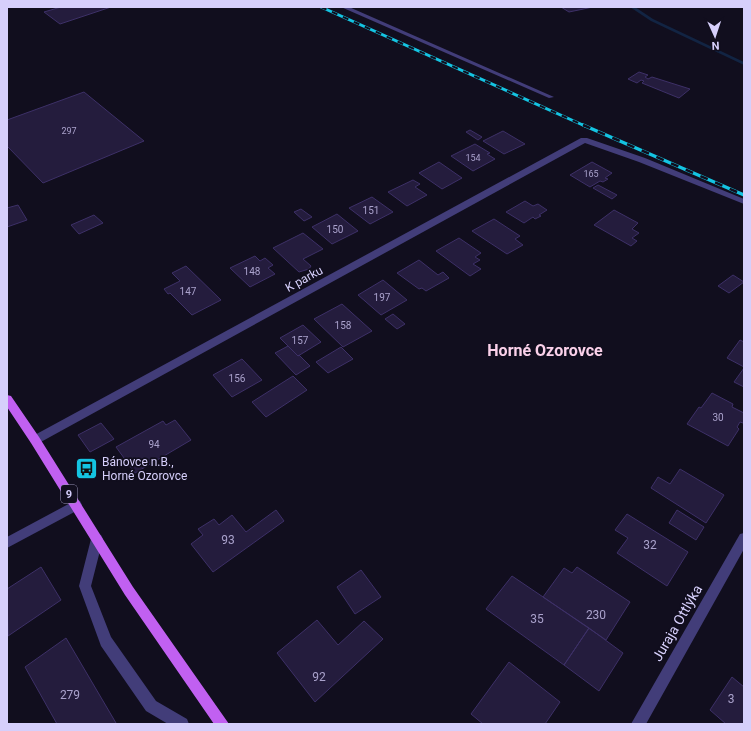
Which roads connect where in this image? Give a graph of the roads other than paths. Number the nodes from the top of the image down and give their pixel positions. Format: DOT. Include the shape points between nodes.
graph roads {
  1 [pos="344,7"];
  2 [pos="551,97"];
  3 [pos="744,202"];
  4 [pos="7,399"];
  5 [pos="36,440"];
  6 [pos="76,505"];
  7 [pos="744,538"];
  8 [pos="97,539"];
  9 [pos="7,543"];
  10 [pos="182,724"];
  11 [pos="222,724"];
  12 [pos="638,724"];
  1 -- 2 [label="street"];
  3 -- 5 [label="street, K parku" via="642,160 584,140"];
  4 -- 5 [label="main road, 9"];
  5 -- 6 [label="main road, 9"];
  6 -- 8 [label="main road, 9"];
  6 -- 9 [label="street"];
  7 -- 12 [label="street, Juraja Ottlýka"];
  8 -- 10 [label="street" via="85,586 106,640 151,706"];
  8 -- 11 [label="main road, 9" via="129,591"];
}
